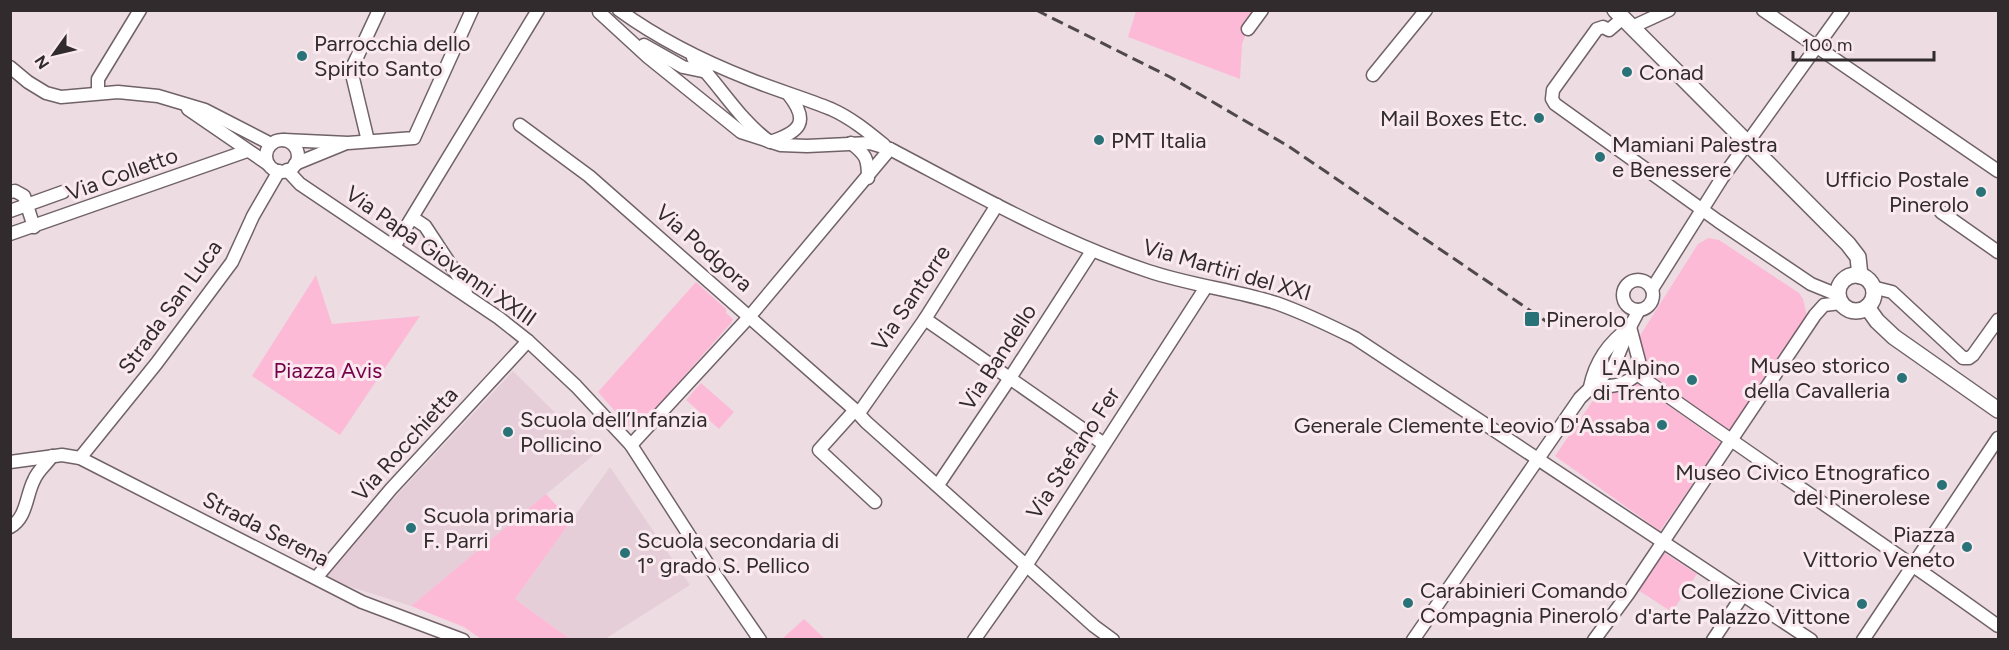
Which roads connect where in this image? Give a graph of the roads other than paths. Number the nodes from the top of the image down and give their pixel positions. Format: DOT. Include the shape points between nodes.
graph roads {
  1 [pos="140,10"];
  2 [pos="379,10"];
  3 [pos="472,10"];
  4 [pos="538,10"];
  5 [pos="619,10"];
  6 [pos="1262,10"];
  7 [pos="1426,10"];
  8 [pos="1669,10"];
  9 [pos="1763,10"];
  10 [pos="1843,10"];
  11 [pos="598,11"];
  12 [pos="1623,18"];
  13 [pos="1248,29"];
  14 [pos="1817,46"];
  15 [pos="685,51"];
  16 [pos="10,67"];
  17 [pos="707,72"];
  18 [pos="1373,75"];
  19 [pos="747,79"];
  20 [pos="98,93"];
  21 [pos="789,95"];
  22 [pos="177,101"];
  23 [pos="520,124"];
  24 [pos="368,141"];
  25 [pos="278,142"];
  26 [pos="770,142"];
  27 [pos="1748,142"];
  28 [pos="348,143"];
  29 [pos="851,143"];
  30 [pos="890,150"];
  31 [pos="247,151"];
  32 [pos="282,167"];
  33 [pos="1998,171"];
  34 [pos="868,178"];
  35 [pos="10,192"];
  36 [pos="63,192"];
  37 [pos="27,205"];
  38 [pos="997,206"];
  39 [pos="1702,209"];
  40 [pos="10,211"];
  41 [pos="1941,212"];
  42 [pos="413,218"];
  43 [pos="34,227"];
  44 [pos="10,234"];
  45 [pos="394,247"];
  46 [pos="1092,251"];
  47 [pos="1998,252"];
  48 [pos="1860,276"];
  49 [pos="1206,287"];
  50 [pos="1872,287"];
  51 [pos="1652,289"];
  52 [pos="466,294"];
  53 [pos="1839,299"];
  54 [pos="1867,307"];
  55 [pos="1639,310"];
  56 [pos="750,316"];
  57 [pos="925,319"];
  58 [pos="1630,327"];
  59 [pos="1997,327"];
  60 [pos="528,341"];
  61 [pos="1641,377"];
  62 [pos="1010,378"];
  63 [pos="1590,387"];
  64 [pos="1998,410"];
  65 [pos="857,411"];
  66 [pos="1998,438"];
  67 [pos="1731,441"];
  68 [pos="1104,444"];
  69 [pos="631,445"];
  70 [pos="52,456"];
  71 [pos="80,458"];
  72 [pos="1539,458"];
  73 [pos="10,462"];
  74 [pos="938,485"];
  75 [pos="875,502"];
  76 [pos="10,527"];
  77 [pos="1663,541"];
  78 [pos="1027,565"];
  79 [pos="1914,566"];
  80 [pos="316,578"];
  81 [pos="1743,595"];
  82 [pos="1998,626"];
  83 [pos="463,639"];
  84 [pos="760,639"];
  85 [pos="974,639"];
  86 [pos="1113,639"];
  87 [pos="1413,639"];
  88 [pos="1594,639"];
  89 [pos="1713,639"];
  90 [pos="1811,639"];
  91 [pos="1863,639"];
  1 -- 20 [label="street" via="98,79"];
  2 -- 24 [label="street" via="351,70"];
  3 -- 24 [label="street" via="416,135 410,139"];
  4 -- 42 [label="street"];
  5 -- 15 [label="street"];
  6 -- 13 [label="street"];
  7 -- 18 [label="street"];
  8 -- 12 [label="street"];
  9 -- 14 [label="street"];
  10 -- 14 [label="street"];
  11 -- 17 [label="street, Via Martiri del XXI" via="662,57"];
  11 -- 26 [label="street, Via Martiri del XXI" via="717,114 741,132"];
  12 -- 27 [label="main road"];
  12 -- 39 [label="street" via="1609,30 1597,29 1553,90 1552,99 1560,110"];
  14 -- 27 [label="street"];
  14 -- 33 [label="street"];
  15 -- 17 [label="street"];
  15 -- 19 [label="street, Via Martiri del XXI"];
  16 -- 20 [label="street" via="46,93 61,97"];
  17 -- 19 [label="street, Via Martiri del XXI"];
  17 -- 26 [label="street" via="745,121"];
  19 -- 21 [label="street, Via Martiri del XXI"];
  20 -- 22 [label="street" via="138,93"];
  21 -- 26 [label="street" via="801,116 799,125 783,138"];
  21 -- 30 [label="street, Via Martiri del XXI" via="831,109 858,124"];
  22 -- 25 [label="street"];
  22 -- 31 [label="street, Via Papa Giovanni XXIII"];
  23 -- 56 [label="street, Via Podgora" via="589,176"];
  24 -- 28 [label="street"];
  25 -- 28 [label="street"];
  25 -- 32 [label="street, Strada San Luca" via="267,151"];
  25 -- 32 [label="street" via="292,144 297,151"];
  26 -- 29 [label="street, Via Martiri del XXI" via="807,146"];
  27 -- 39 [label="street"];
  27 -- 48 [label="main road" via="1848,244 1858,257"];
  28 -- 32 [label="street"];
  29 -- 30 [label="street, Via Martiri del XXI" via="870,143"];
  29 -- 34 [label="street" via="868,162"];
  30 -- 34 [label="street"];
  30 -- 38 [label="street, Via Martiri del XXI"];
  31 -- 32 [label="street, Via Papa Giovanni XXIII"];
  31 -- 43 [label="street, Via Colletto"];
  32 -- 45 [label="street, Via Papa Giovanni XXIII" via="300,184"];
  32 -- 71 [label="street, Strada San Luca" via="232,262"];
  34 -- 56 [label="street"];
  35 -- 37 [label="street" via="20,192"];
  36 -- 37 [label="street"];
  37 -- 40 [label="street"];
  37 -- 43 [label="street"];
  38 -- 46 [label="street, Via Martiri del XXI"];
  38 -- 57 [label="street, Via Santorre"];
  39 -- 51 [label="street"];
  39 -- 53 [label="street"];
  41 -- 47 [label="street"];
  42 -- 45 [label="street"];
  42 -- 52 [label="street" via="425,226"];
  43 -- 44 [label="street, Via Colletto"];
  45 -- 52 [label="street, Via Papa Giovanni XXIII"];
  46 -- 49 [label="street, Via Martiri del XXI"];
  46 -- 62 [label="street, Via Bandello"];
  48 -- 50 [label="main road"];
  48 -- 53 [label="main road" via="1854,275 1840,284"];
  49 -- 68 [label="street, Via Stefano Fer"];
  49 -- 72 [label="street, Via Martiri del XXI" via="1274,303 1324,322 1355,338"];
  50 -- 54 [label="main road" via="1873,298"];
  50 -- 59 [label="street" via="1892,292 1966,359"];
  51 -- 55 [label="street" via="1651,303"];
  51 -- 55 [label="street" via="1636,280 1624,289 1623,300"];
  52 -- 60 [label="street, Via Papa Giovanni XXIII"];
  53 -- 54 [label="main road" via="1845,308 1856,311"];
  53 -- 67 [label="street" via="1817,312"];
  54 -- 64 [label="main road" via="1894,337"];
  55 -- 58 [label="street"];
  56 -- 65 [label="street, Via Podgora"];
  56 -- 69 [label="street"];
  57 -- 62 [label="street"];
  57 -- 65 [label="street, Via Santorre"];
  58 -- 61 [label="street"];
  58 -- 63 [label="street" via="1614,365"];
  60 -- 69 [label="street, Via Papa Giovanni XXIII"];
  60 -- 80 [label="street, Via Rocchietta" via="390,489"];
  61 -- 63 [label="street" via="1615,386"];
  61 -- 67 [label="street"];
  62 -- 68 [label="street"];
  62 -- 74 [label="street, Via Bandello"];
  63 -- 72 [label="street"];
  65 -- 74 [label="street, Via Podgora"];
  65 -- 75 [label="street" via="819,450"];
  66 -- 79 [label="street"];
  67 -- 77 [label="street"];
  67 -- 79 [label="street"];
  68 -- 78 [label="street, Via Stefano Fer"];
  69 -- 84 [label="street, Via Papa Giovanni XXIII"];
  70 -- 71 [label="street, Strada Serena"];
  70 -- 73 [label="street, Strada Serena"];
  70 -- 76 [label="street" via="33,481 20,520"];
  71 -- 80 [label="street, Strada Serena"];
  72 -- 77 [label="street, Via Martiri del XXI"];
  72 -- 87 [label="street"];
  74 -- 78 [label="street, Via Podgora"];
  77 -- 81 [label="street, Via Martiri del XXI"];
  77 -- 88 [label="street"];
  78 -- 85 [label="street, Via Stefano Fer"];
  78 -- 86 [label="street, Via Podgora"];
  79 -- 82 [label="street"];
  79 -- 91 [label="street"];
  80 -- 83 [label="street, Strada Serena" via="362,602"];
  81 -- 89 [label="street"];
  81 -- 90 [label="street, Via Martiri del XXI"];
}
